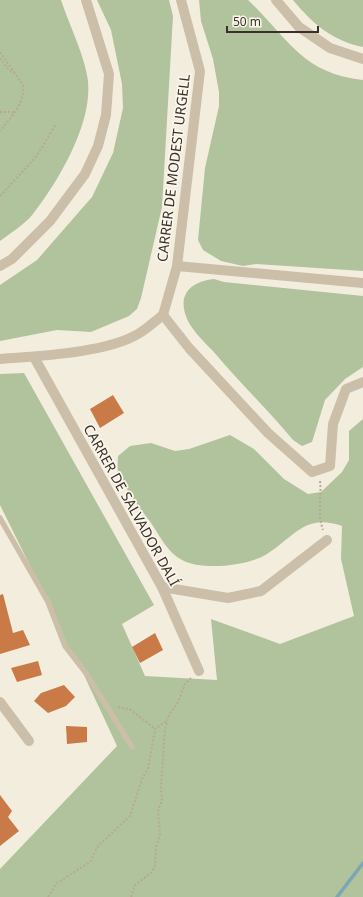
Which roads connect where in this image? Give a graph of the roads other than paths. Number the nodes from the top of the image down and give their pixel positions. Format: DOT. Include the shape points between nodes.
graph roads {
  1 [pos="86,0"];
  2 [pos="181,0"];
  3 [pos="276,0"];
  4 [pos="363,59"];
  5 [pos="0,266"];
  6 [pos="177,266"];
  7 [pos="363,283"];
  8 [pos="162,315"];
  9 [pos="34,357"];
  10 [pos="0,359"];
  11 [pos="363,382"];
  12 [pos="0,518"];
  13 [pos="327,540"];
  14 [pos="162,587"];
  15 [pos="200,671"];
  16 [pos="0,702"];
  17 [pos="29,741"];
  18 [pos="132,747"];
  1 -- 5 [label="street" via="109,74 106,115 98,146 85,174 50,222 12,259"];
  2 -- 6 [label="street, CARRER DE MODEST URGELL" via="200,71"];
  3 -- 4 [label="street" via="299,27 330,48"];
  6 -- 7 [label="street"];
  6 -- 8 [label="street, CARRER DE MODEST URGELL"];
  8 -- 9 [label="street" via="139,334 112,345"];
  8 -- 11 [label="street" via="268,434 312,472 330,466 333,424 346,389"];
  9 -- 10 [label="street"];
  9 -- 14 [label="street, CARRER DE SALVADOR DALÍ"];
  12 -- 18 [label="lane" via="48,602 65,646 86,673"];
  13 -- 14 [label="street" via="261,591 228,598"];
  14 -- 15 [label="street, CARRER DE SALVADOR DALÍ"];
  16 -- 17 [label="street"];
}
